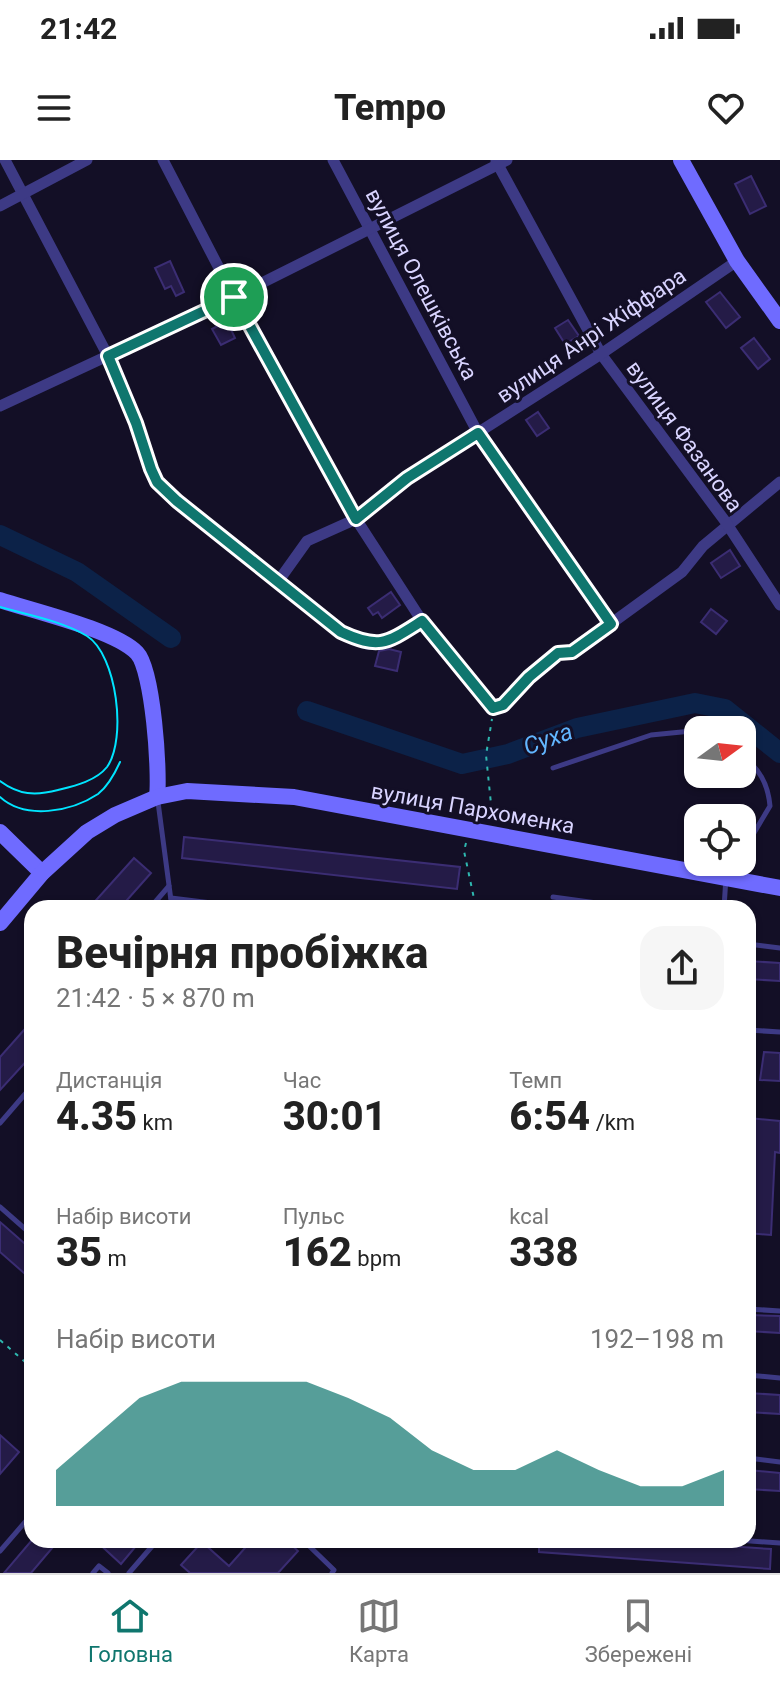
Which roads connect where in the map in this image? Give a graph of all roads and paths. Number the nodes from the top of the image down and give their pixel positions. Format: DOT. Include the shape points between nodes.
graph roads {
  1 [pos="5,160"];
  2 [pos="87,160"];
  3 [pos="163,160"];
  4 [pos="333,160"];
  5 [pos="681,160"];
  6 [pos="500,162"];
  7 [pos="21,195"];
  8 [pos="0,206"];
  9 [pos="371,230"];
  10 [pos="737,261"];
  11 [pos="234,297"];
  12 [pos="780,321"];
  13 [pos="601,354"];
  14 [pos="108,356"];
  15 [pos="0,406"];
  16 [pos="478,433"];
  17 [pos="780,482"];
  18 [pos="356,519"];
  19 [pos="726,527"];
  20 [pos="277,583"];
  21 [pos="0,600"];
  22 [pos="780,605"];
  23 [pos="422,621"];
  24 [pos="611,624"];
  25 [pos="493,708"];
  26 [pos="684,732"];
  27 [pos="553,768"];
  28 [pos="756,768"];
  29 [pos="157,797"];
  30 [pos="491,804"];
  31 [pos="469,831"];
  32 [pos="0,832"];
  33 [pos="756,833"];
  34 [pos="42,873"];
  35 [pos="726,877"];
  36 [pos="169,886"];
  37 [pos="780,888"];
  38 [pos="553,897"];
  39 [pos="171,898"];
  40 [pos="157,900"];
  41 [pos="187,900"];
  42 [pos="474,900"];
  43 [pos="575,900"];
  44 [pos="725,900"];
  45 [pos="2,915"];
  46 [pos="756,945"];
  47 [pos="780,948"];
  48 [pos="756,1030"];
  49 [pos="780,1032"];
  50 [pos="24,1095"];
  51 [pos="0,1123"];
  52 [pos="0,1207"];
  53 [pos="24,1228"];
  54 [pos="756,1310"];
  55 [pos="780,1311"];
  56 [pos="0,1340"];
  57 [pos="24,1361"];
  58 [pos="756,1376"];
  59 [pos="780,1378"];
  60 [pos="756,1459"];
  61 [pos="780,1462"];
  62 [pos="24,1523"];
  63 [pos="756,1541"];
  64 [pos="780,1543"];
  65 [pos="151,1548"];
  66 [pos="311,1548"];
  67 [pos="0,1551"];
  68 [pos="93,1573"];
  69 [pos="108,1573"];
  70 [pos="129,1573"];
  71 [pos="332,1573"];
  1 -- 7 [label="street"];
  2 -- 7 [label="street"];
  3 -- 11 [label="street"];
  4 -- 9 [label="street, вулиця Олешківська"];
  5 -- 10 [label="street"];
  6 -- 9 [label="street"];
  6 -- 13 [label="street, вулиця Фазанова"];
  7 -- 8 [label="street"];
  7 -- 14 [label="street"];
  9 -- 11 [label="street"];
  9 -- 16 [label="street, вулиця Олешківська"];
  10 -- 12 [label="street"];
  10 -- 13 [label="street, вулиця Анрі Жіффара"];
  11 -- 14 [label="street"];
  11 -- 18 [label="street"];
  13 -- 16 [label="street, вулиця Анрі Жіффара"];
  13 -- 19 [label="street, вулиця Фазанова"];
  14 -- 15 [label="street"];
  14 -- 20 [label="street" via="157,482"];
  16 -- 18 [label="street, вулиця Анрі Жіффара" via="407,478"];
  16 -- 24 [label="street, вулиця Олешківська"];
  17 -- 19 [label="street"];
  18 -- 20 [label="street, вулиця Анрі Жіффара" via="307,541"];
  18 -- 23 [label="street"];
  19 -- 22 [label="street, вулиця Фазанова"];
  19 -- 24 [label="street" via="682,572"];
  20 -- 23 [label="street" via="341,632 367,644 394,638"];
  21 -- 29 [label="street" via="121,640 139,655 160,769"];
  23 -- 25 [label="street"];
  24 -- 25 [label="street" via="572,652 558,653 503,705"];
  25 -- 30 [label="path" via="486,755"];
  26 -- 27 [label="lane" via="651,735"];
  28 -- 33 [label="lane" via="770,806"];
  29 -- 31 [label="street, вулиця Пархоменка" via="187,791 294,797"];
  29 -- 34 [label="street, вулиця Пархоменка" via="87,832"];
  29 -- 36 [label="lane"];
  31 -- 35 [label="street, вулиця Пархоменка"];
  31 -- 42 [label="path" via="464,851"];
  32 -- 34 [label="street"];
  34 -- 45 [label="street, вулиця Пархоменка"];
  35 -- 37 [label="street, вулиця Пархоменка"];
  35 -- 44 [label="lane"];
  36 -- 39 [label="lane"];
  36 -- 40 [label="lane"];
  38 -- 43 [label="lane"];
  39 -- 41 [label="lane"];
  46 -- 47 [label="lane"];
  48 -- 49 [label="lane"];
  50 -- 51 [label="lane"];
  52 -- 53 [label="lane"];
  54 -- 55 [label="lane"];
  56 -- 57 [label="path"];
  58 -- 59 [label="lane"];
  60 -- 61 [label="lane"];
  62 -- 67 [label="lane"];
  63 -- 64 [label="lane"];
  65 -- 70 [label="lane"];
  66 -- 71 [label="lane"];
  68 -- 69 [label="lane" via="99,1566"];
}
